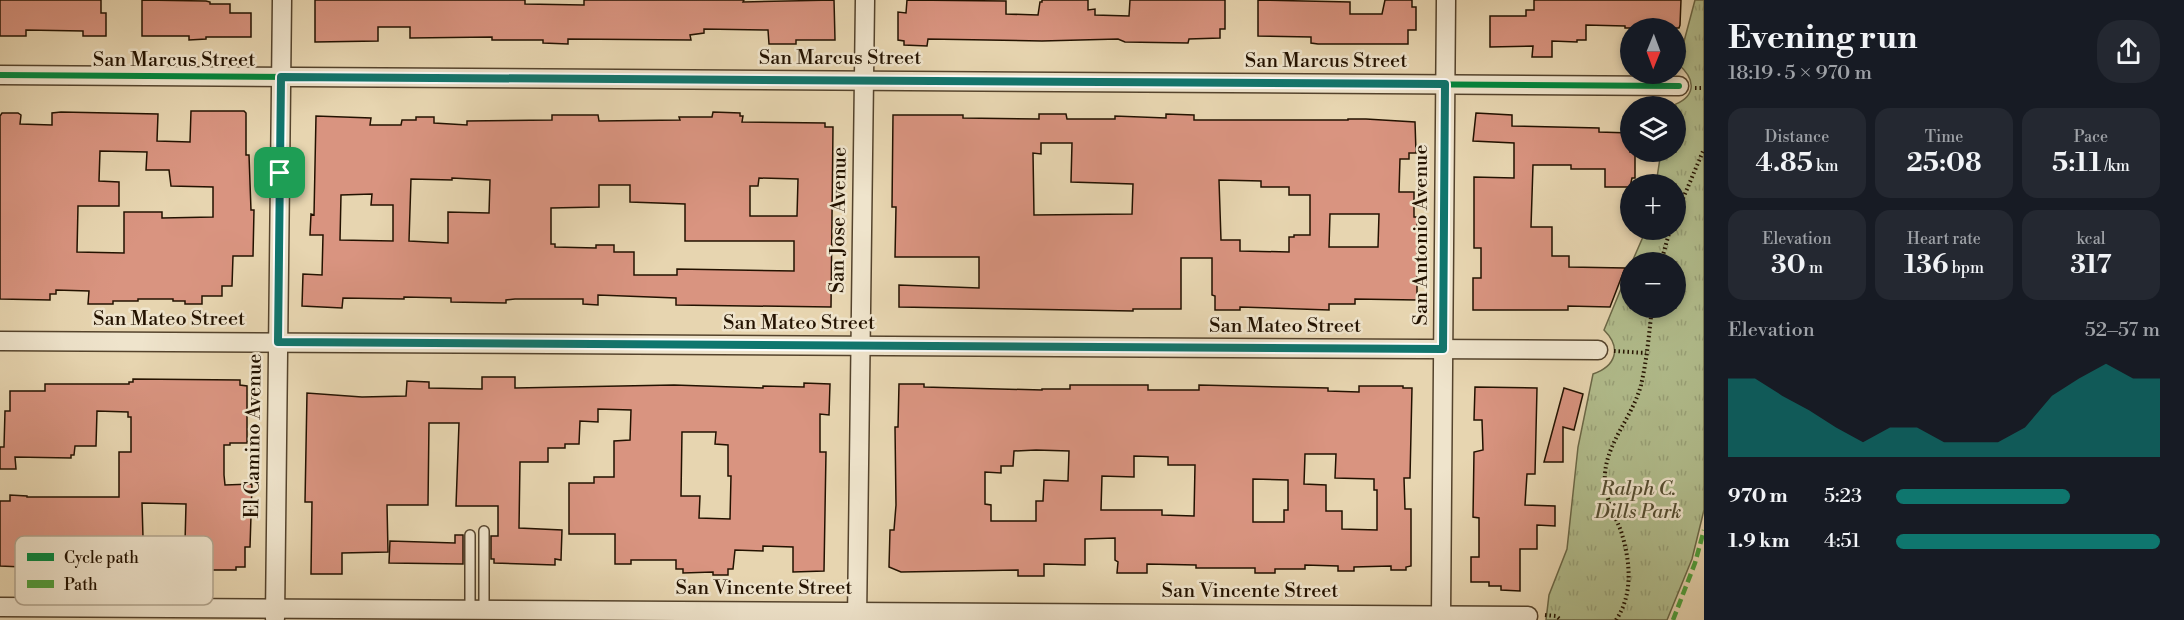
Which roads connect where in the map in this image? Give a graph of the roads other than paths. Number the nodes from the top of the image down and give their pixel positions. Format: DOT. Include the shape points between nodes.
graph roads {
  1 [pos="282,0"];
  2 [pos="864,0"];
  3 [pos="1446,0"];
  4 [pos="0,75"];
  5 [pos="281,77"];
  6 [pos="864,81"];
  7 [pos="1445,84"];
  8 [pos="1679,86"];
  9 [pos="0,341"];
  10 [pos="278,342"];
  11 [pos="860,346"];
  12 [pos="1443,349"];
  13 [pos="1598,350"];
  14 [pos="484,531"];
  15 [pos="470,535"];
  16 [pos="0,606"];
  17 [pos="477,609"];
  18 [pos="275,614"];
  19 [pos="1441,615"];
  20 [pos="857,616"];
  21 [pos="1528,616"];
  1 -- 5 [label="street, El Camino Avenue"];
  2 -- 6 [label="street, San Jose Avenue"];
  3 -- 7 [label="street, San Antonio Avenue"];
  4 -- 5 [label="street, San Marcus Street"];
  5 -- 6 [label="street, San Marcus Street"];
  5 -- 10 [label="street, El Camino Avenue"];
  6 -- 7 [label="street, San Marcus Street"];
  6 -- 11 [label="street, San Jose Avenue"];
  7 -- 8 [label="street, San Marcus Street"];
  7 -- 12 [label="street, San Antonio Avenue"];
  9 -- 10 [label="street, San Mateo Street"];
  10 -- 11 [label="street, San Mateo Street"];
  10 -- 18 [label="street, El Camino Avenue"];
  11 -- 12 [label="street, San Mateo Street"];
  11 -- 20 [label="street, San Jose Avenue"];
  12 -- 13 [label="street, San Mateo Street"];
  12 -- 19 [label="street, San Antonio Avenue"];
  14 -- 17 [label="lane"];
  15 -- 17 [label="lane"];
  16 -- 18 [label="street, San Vincente Street"];
  17 -- 18 [label="street, San Vincente Street"];
  17 -- 20 [label="street, San Vincente Street"];
  19 -- 20 [label="street, San Vincente Street"];
  19 -- 21 [label="street, San Vincente Street"];
}
